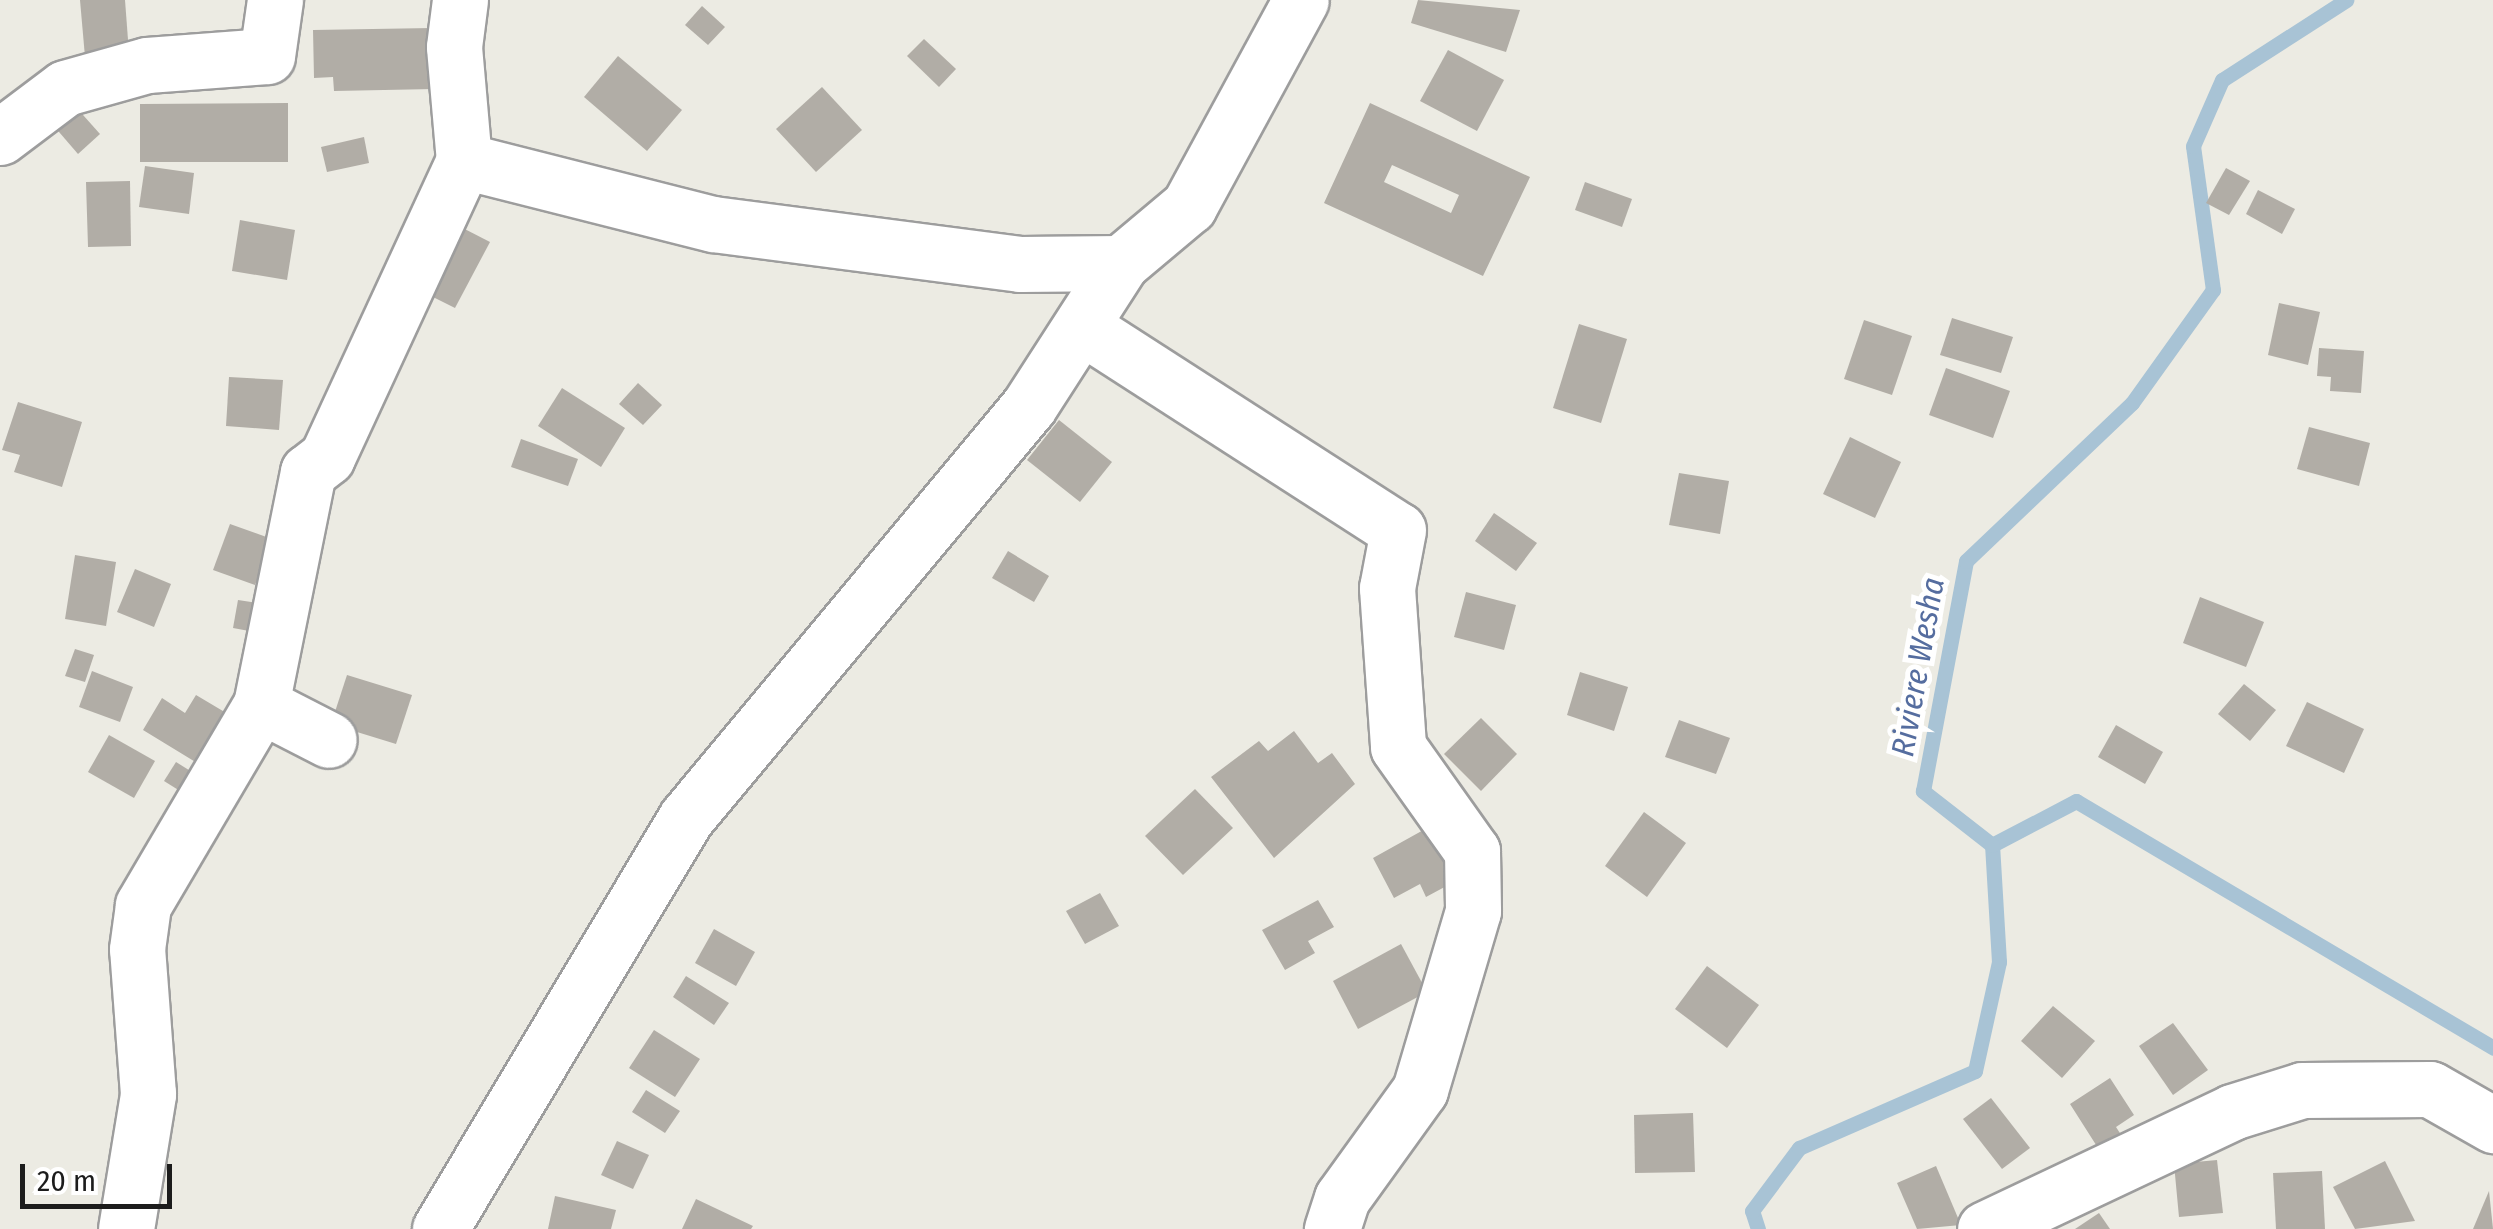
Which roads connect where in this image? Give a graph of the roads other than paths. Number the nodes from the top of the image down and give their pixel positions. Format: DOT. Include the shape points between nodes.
graph roads {
  1 [pos="276,0"];
  2 [pos="460,0"];
  3 [pos="1301,0"];
  4 [pos="0,136"];
  5 [pos="464,161"];
  6 [pos="1120,263"];
  7 [pos="1084,328"];
  8 [pos="262,705"];
  9 [pos="328,740"];
  10 [pos="2493,1125"];
  11 [pos="126,1229"];
  12 [pos="440,1229"];
  13 [pos="1332,1229"];
  14 [pos="1985,1229"];
  1 -- 4 [label="street" via="268,56 147,65 65,88"];
  2 -- 5 [label="street" via="454,47"];
  3 -- 6 [label="street" via="1189,206"];
  5 -- 6 [label="street" via="713,224 1020,264"];
  5 -- 8 [label="street" via="327,457 308,472"];
  6 -- 7 [label="street"];
  7 -- 12 [label="street" via="686,818"];
  7 -- 13 [label="street" via="1398,530 1387,588 1398,746 1472,850 1473,911 1420,1090 1342,1198"];
  8 -- 9 [label="street"];
  8 -- 11 [label="street" via="143,906 148,1094"];
  10 -- 14 [label="street" via="2430,1089 2302,1090 2232,1112"];
}
